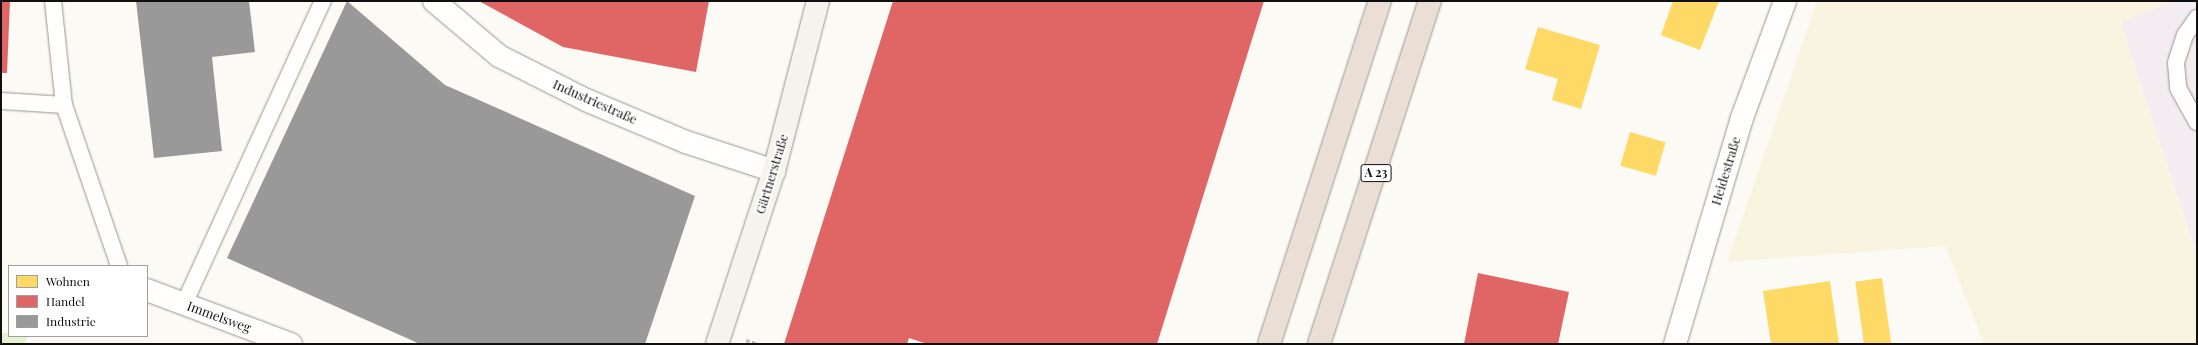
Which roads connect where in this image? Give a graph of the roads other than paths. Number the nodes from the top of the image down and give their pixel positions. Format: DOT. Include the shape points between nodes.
graph roads {
  1 [pos="53,1"];
  2 [pos="324,1"];
  3 [pos="434,1"];
  4 [pos="818,1"];
  5 [pos="1380,1"];
  6 [pos="1430,1"];
  7 [pos="1785,1"];
  8 [pos="2197,18"];
  9 [pos="1,101"];
  10 [pos="64,105"];
  11 [pos="2197,122"];
  12 [pos="774,171"];
  13 [pos="119,265"];
  14 [pos="148,290"];
  15 [pos="184,304"];
  16 [pos="291,344"];
  17 [pos="717,344"];
  18 [pos="1269,344"];
  19 [pos="1319,344"];
  20 [pos="1675,344"];
  1 -- 10 [label="lane"];
  2 -- 15 [label="lane"];
  3 -- 12 [label="street, Industriestraße" via="499,56 586,100 686,142"];
  4 -- 12 [label="street, Gärtnerstraße"];
  5 -- 18 [label="highway"];
  6 -- 19 [label="highway, A 23"];
  7 -- 20 [label="street, Heidestraße" via="1742,118"];
  8 -- 11 [label="lane" via="2185,35 2176,63 2178,88"];
  9 -- 10 [label="lane"];
  10 -- 13 [label="lane"];
  12 -- 17 [label="street, Gärtnerstraße"];
  14 -- 15 [label="street, Immelsweg"];
  15 -- 16 [label="street, Immelsweg"];
}
